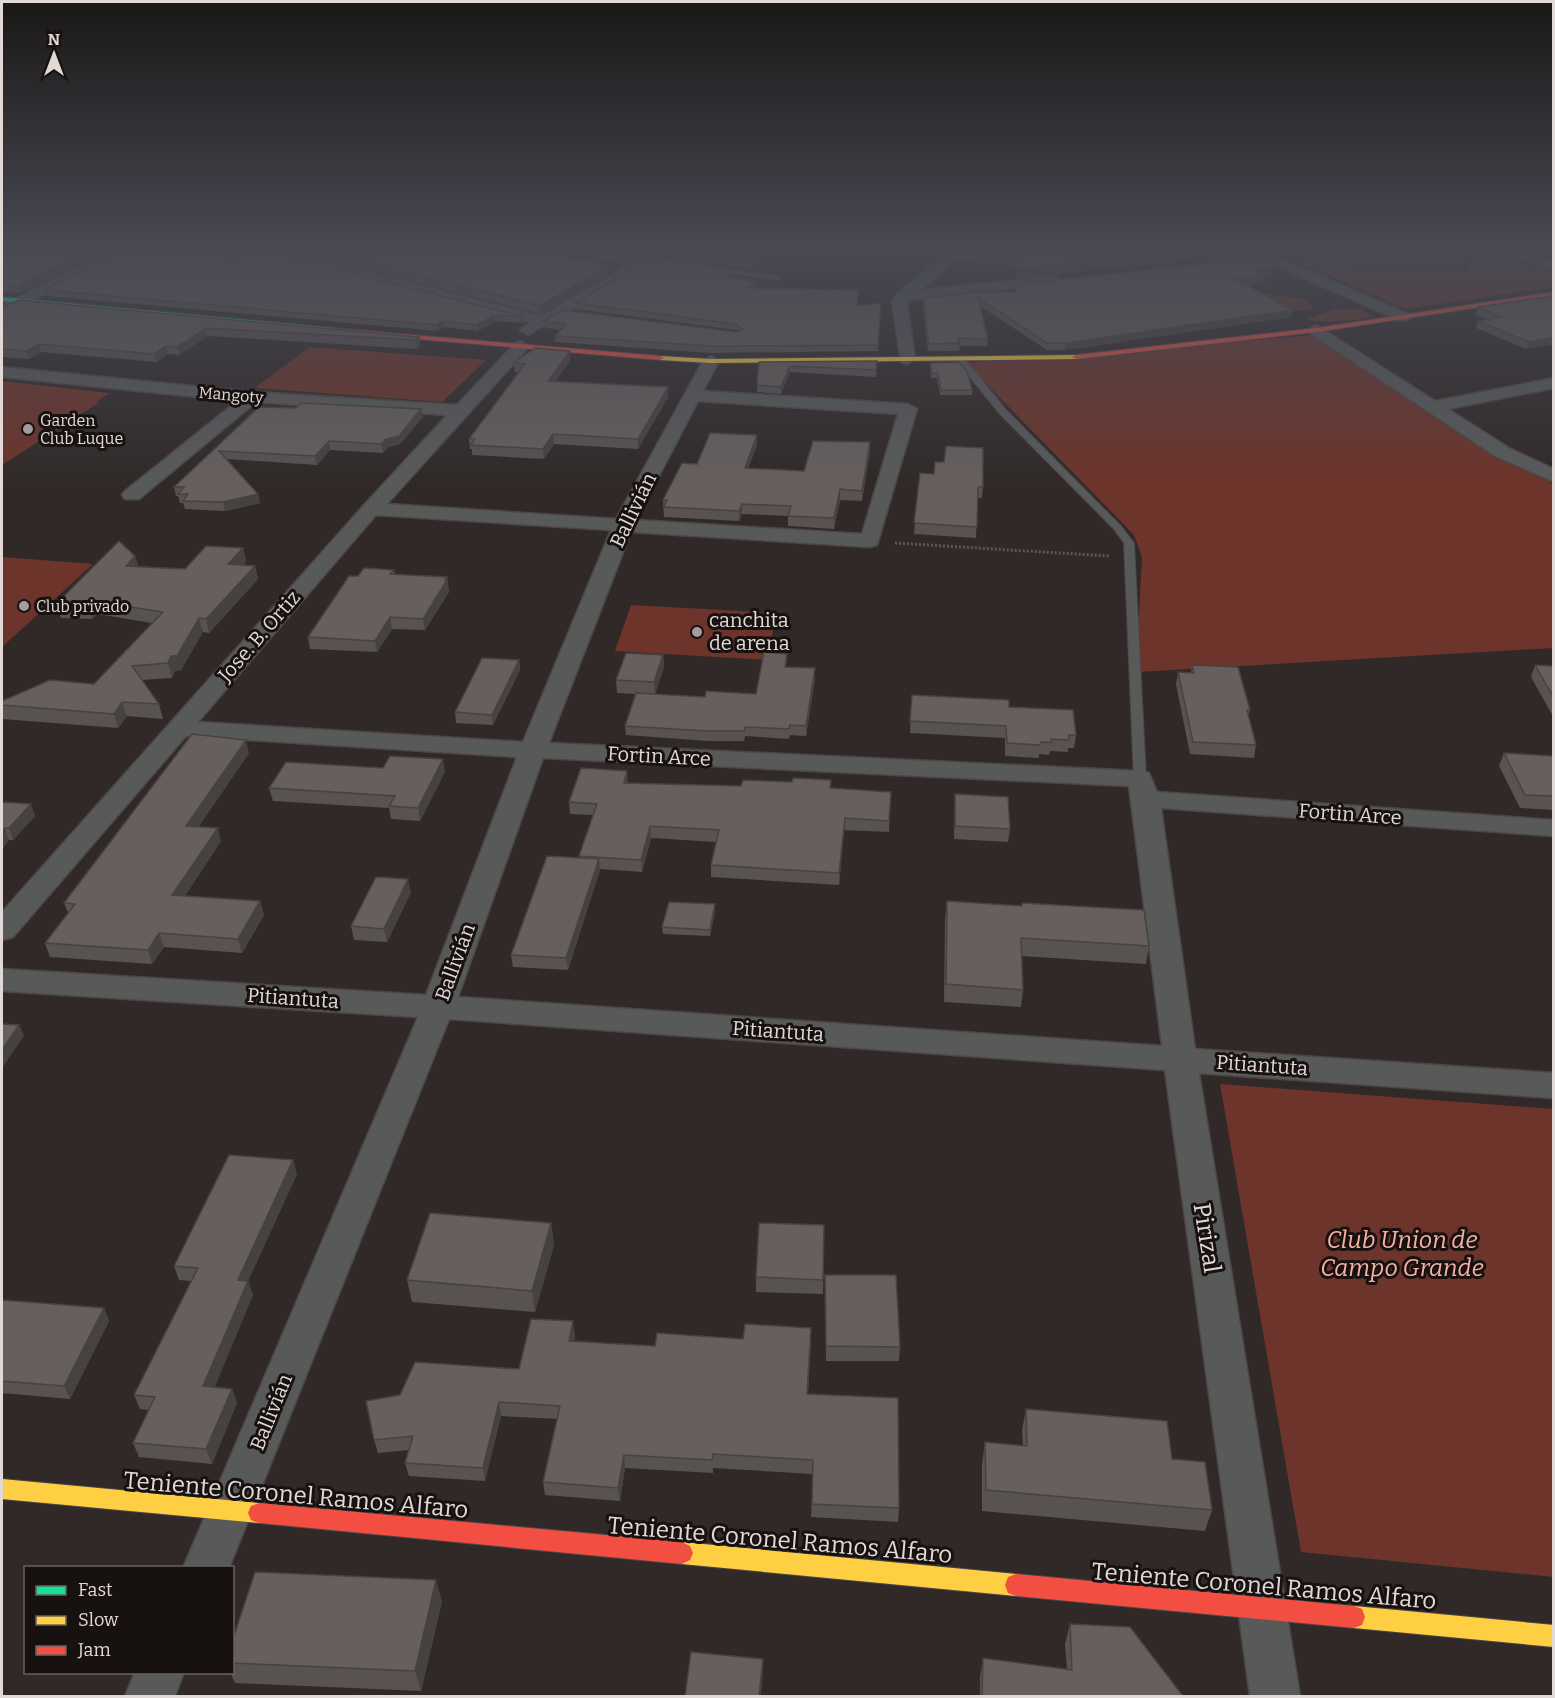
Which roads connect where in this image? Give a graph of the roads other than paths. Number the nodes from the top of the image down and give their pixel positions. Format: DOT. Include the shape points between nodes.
graph roads {
  1 [pos="293,325"];
  2 [pos="538,325"];
  3 [pos="902,325"];
  4 [pos="1348,325"];
  5 [pos="1316,330"];
  6 [pos="512,345"];
  7 [pos="960,358"];
  8 [pos="907,359"];
  9 [pos="711,361"];
  10 [pos="2,372"];
  11 [pos="1554,383"];
  12 [pos="693,396"];
  13 [pos="252,397"];
  14 [pos="1434,406"];
  15 [pos="460,411"];
  16 [pos="1554,476"];
  17 [pos="132,495"];
  18 [pos="371,508"];
  19 [pos="623,525"];
  20 [pos="178,728"];
  21 [pos="533,750"];
  22 [pos="1143,789"];
  23 [pos="1554,828"];
  24 [pos="2,930"];
  25 [pos="2,980"];
  26 [pos="438,1007"];
  27 [pos="1180,1058"];
  28 [pos="1554,1086"];
  29 [pos="2,1489"];
  30 [pos="230,1511"];
  31 [pos="207,1566"];
  32 [pos="1263,1607"];
  33 [pos="1554,1636"];
  34 [pos="159,1674"];
  35 [pos="150,1696"];
  36 [pos="1275,1696"];
  1 -- 6 [label="street"];
  2 -- 6 [label="street, Jose. B. Ortiz"];
  3 -- 8 [label="street"];
  4 -- 5 [label="street"];
  5 -- 7 [label="street" via="1067,358"];
  5 -- 14 [label="street"];
  6 -- 9 [label="street"];
  6 -- 15 [label="street, Jose. B. Ortiz"];
  7 -- 8 [label="street"];
  7 -- 22 [label="lane" via="1003,412 1125,535 1130,558"];
  8 -- 9 [label="street"];
  9 -- 12 [label="street, Ballivián"];
  10 -- 13 [label="street, Mangoty"];
  11 -- 14 [label="street"];
  12 -- 19 [label="street, Ballivián"];
  12 -- 19 [label="street" via="908,409 870,541"];
  13 -- 15 [label="street, Mangoty"];
  13 -- 17 [label="street"];
  14 -- 16 [label="street" via="1502,452"];
  15 -- 18 [label="street, Jose. B. Ortiz"];
  18 -- 19 [label="street"];
  18 -- 20 [label="street, Jose. B. Ortiz"];
  19 -- 21 [label="street, Ballivián"];
  20 -- 21 [label="street, Fortin Arce"];
  20 -- 24 [label="street, Jose. B. Ortiz"];
  21 -- 22 [label="street, Fortin Arce"];
  21 -- 26 [label="street, Ballivián"];
  22 -- 23 [label="street, Fortin Arce"];
  22 -- 27 [label="street, Pirizal"];
  25 -- 26 [label="street, Pitiantuta"];
  26 -- 27 [label="street, Pitiantuta"];
  26 -- 30 [label="street, Ballivián"];
  27 -- 28 [label="street, Pitiantuta"];
  27 -- 32 [label="street, Pirizal"];
  29 -- 30 [label="street, Teniente Coronel Ramos Alfaro"];
  30 -- 31 [label="street, Ballivián"];
  30 -- 32 [label="street, Teniente Coronel Ramos Alfaro"];
  32 -- 33 [label="street, Teniente Coronel Ramos Alfaro"];
  32 -- 36 [label="street, Pirizal"];
  34 -- 35 [label="street"];
}
